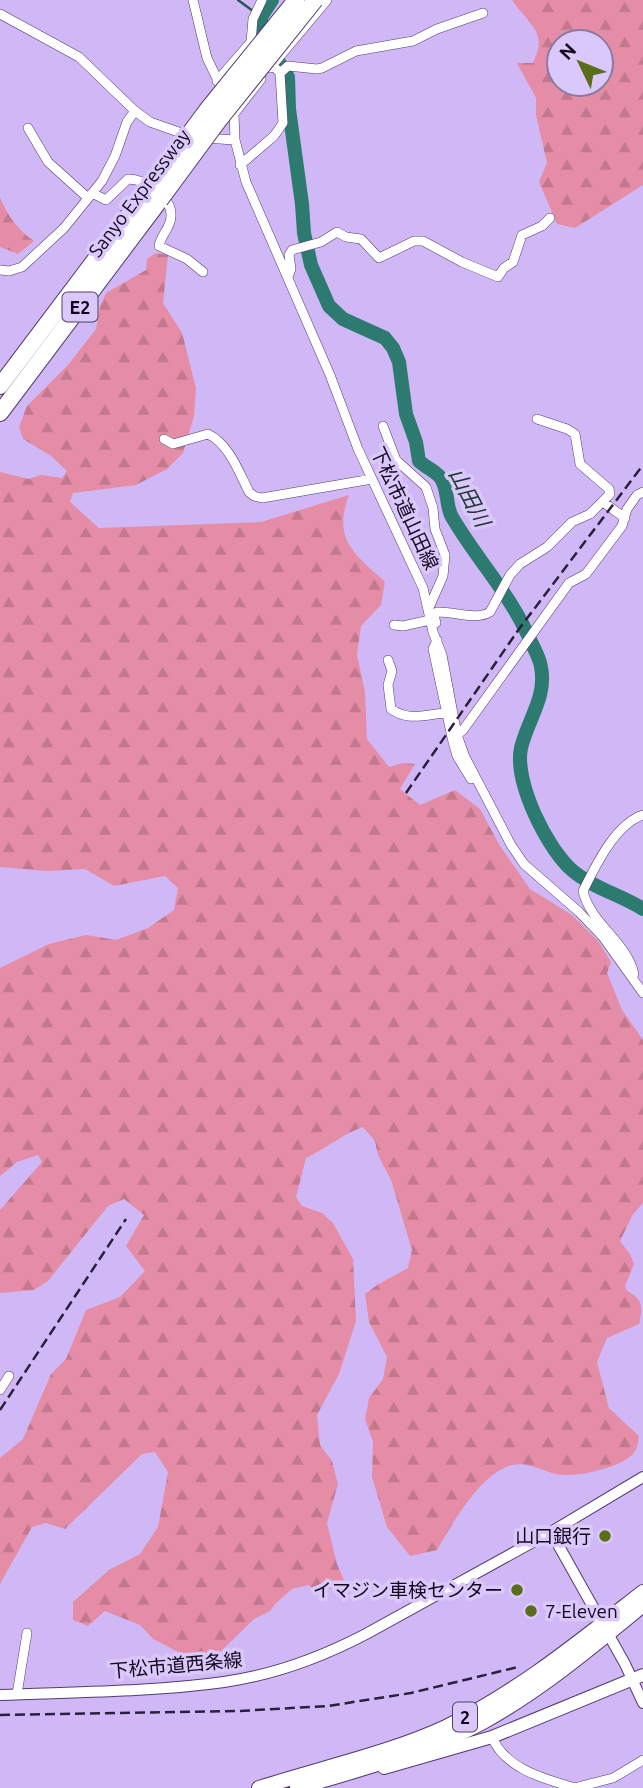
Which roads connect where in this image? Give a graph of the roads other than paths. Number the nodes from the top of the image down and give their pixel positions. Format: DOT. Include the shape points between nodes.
graph roads {
  1 [pos="193,0"];
  2 [pos="296,0"];
  3 [pos="315,0"];
  4 [pos="327,0"];
  5 [pos="260,4"];
  6 [pos="483,13"];
  7 [pos="0,14"];
  8 [pos="251,42"];
  9 [pos="272,66"];
  10 [pos="284,70"];
  11 [pos="217,81"];
  12 [pos="135,111"];
  13 [pos="234,114"];
  14 [pos="27,128"];
  15 [pos="235,140"];
  16 [pos="240,164"];
  17 [pos="153,195"];
  18 [pos="90,196"];
  19 [pos="550,218"];
  20 [pos="0,270"];
  21 [pos="203,272"];
  22 [pos="288,277"];
  23 [pos="0,386"];
  24 [pos="0,413"];
  25 [pos="537,419"];
  26 [pos="383,426"];
  27 [pos="164,439"];
  28 [pos="372,479"];
  29 [pos="643,492"];
  30 [pos="603,502"];
  31 [pos="625,518"];
  32 [pos="429,615"];
  33 [pos="394,625"];
  34 [pos="437,640"];
  35 [pos="388,660"];
  36 [pos="447,713"];
  37 [pos="457,735"];
  38 [pos="486,794"];
  39 [pos="643,815"];
  40 [pos="634,979"];
  41 [pos="643,993"];
  42 [pos="9,1376"];
  43 [pos="0,1390"];
  44 [pos="643,1477"];
  45 [pos="551,1532"];
  46 [pos="643,1592"];
  47 [pos="643,1605"];
  48 [pos="605,1628"];
  49 [pos="27,1633"];
  50 [pos="638,1677"];
  51 [pos="17,1694"];
  52 [pos="0,1695"];
  53 [pos="643,1703"];
  54 [pos="492,1737"];
  55 [pos="643,1760"];
  56 [pos="549,1786"];
  57 [pos="300,1787"];
  58 [pos="259,1788"];
  59 [pos="574,1788"];
  1 -- 11 [label="street, 下松市道山田線"];
  2 -- 17 [label="highway, Sanyo Expressway / E2, bridge" via="207,110"];
  3 -- 17 [label="highway, Sanyo Expressway / E2, bridge"];
  4 -- 9 [label="street"];
  5 -- 8 [label="street"];
  6 -- 10 [label="street" via="413,41 367,48 317,69"];
  7 -- 12 [label="street" via="79,57"];
  8 -- 9 [label="street"];
  8 -- 11 [label="street"];
  9 -- 10 [label="street"];
  9 -- 13 [label="street"];
  10 -- 16 [label="street" via="283,123"];
  11 -- 13 [label="street, 下松市道山田線"];
  12 -- 15 [label="street" via="182,134"];
  12 -- 18 [label="street" via="109,170"];
  13 -- 15 [label="street, 下松市道山田線"];
  14 -- 18 [label="street" via="48,162"];
  15 -- 16 [label="street, 下松市道山田線"];
  16 -- 22 [label="street, 下松市道山田線"];
  17 -- 23 [label="highway, Sanyo Expressway / E2"];
  17 -- 24 [label="highway, Sanyo Expressway / E2"];
  18 -- 20 [label="street" via="22,268"];
  18 -- 21 [label="street" via="106,201 128,179 144,181 170,207 169,227 159,246"];
  19 -- 22 [label="street" via="522,235 513,262 498,277 424,241 414,241 379,258 361,239 337,232 292,250"];
  22 -- 28 [label="street, 下松市道山田線"];
  25 -- 30 [label="street" via="575,434 580,464 609,489"];
  26 -- 32 [label="street" via="396,460 426,487 445,555"];
  27 -- 28 [label="street" via="173,444 212,436 226,450 249,492 262,498"];
  28 -- 32 [label="street, 下松市道山田線" via="410,556"];
  29 -- 31 [label="street"];
  30 -- 31 [label="street"];
  30 -- 34 [label="street" via="520,564 490,612 436,612"];
  31 -- 37 [label="street" via="586,574 569,583"];
  32 -- 33 [label="street"];
  32 -- 34 [label="street, 下松市道山田線"];
  34 -- 36 [label="street" via="433,649"];
  34 -- 37 [label="street, 下松市道山田線"];
  35 -- 36 [label="street" via="391,709 409,717"];
  36 -- 38 [label="street" via="457,756"];
  37 -- 38 [label="street, 下松市道山田線"];
  38 -- 40 [label="street, 下松市道山田線" via="524,864 589,921"];
  39 -- 40 [label="street" via="618,833 583,891 587,905 630,962"];
  40 -- 41 [label="street, 下松市道山田線"];
  42 -- 43 [label="street"];
  44 -- 45 [label="street, 下松市道西条線"];
  45 -- 48 [label="street"];
  45 -- 51 [label="street, 下松市道西条線" via="312,1659 225,1682"];
  46 -- 48 [label="highway, 2"];
  47 -- 48 [label="highway, 2"];
  48 -- 50 [label="street"];
  48 -- 57 [label="highway, 2" via="548,1681 482,1722 406,1754"];
  48 -- 58 [label="highway, 2" via="511,1691 444,1728"];
  49 -- 51 [label="street"];
  50 -- 53 [label="street"];
  50 -- 54 [label="main road"];
  51 -- 52 [label="street, 下松市道西条線"];
  54 -- 56 [label="street" via="499,1751"];
  54 -- 57 [label="main road"];
  55 -- 59 [label="street" via="613,1778"];
  56 -- 59 [label="street"];
}
